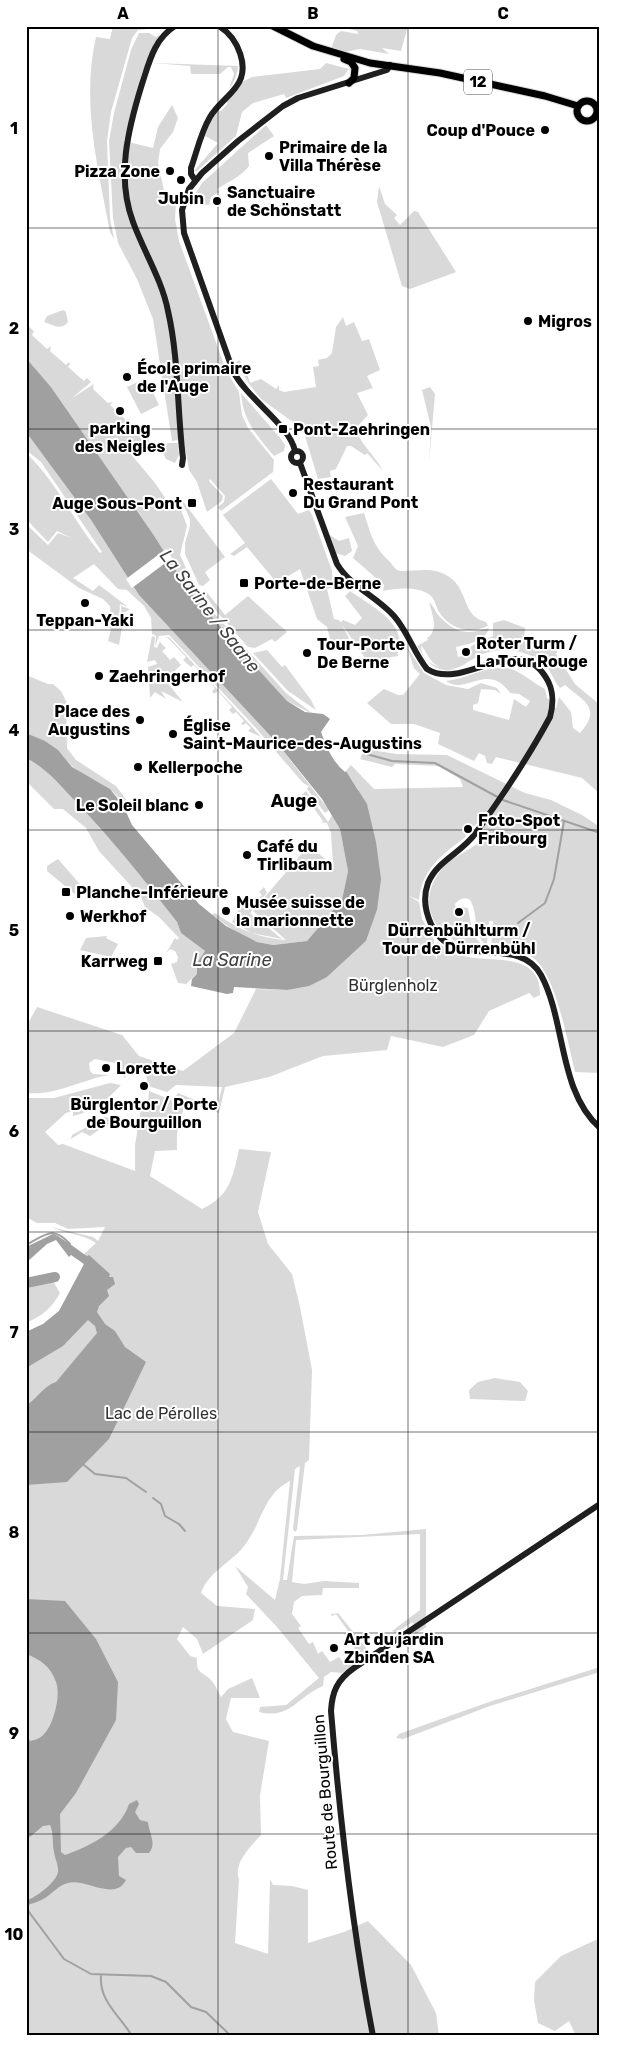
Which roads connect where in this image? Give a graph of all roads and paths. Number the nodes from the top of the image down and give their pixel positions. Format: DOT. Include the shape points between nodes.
graph roads {
  1 [pos="175,26"];
  2 [pos="219,26"];
  3 [pos="273,26"];
  4 [pos="347,58"];
  5 [pos="390,65"];
  6 [pos="350,83"];
  7 [pos="578,106"];
  8 [pos="598,107"];
  9 [pos="195,180"];
  10 [pos="182,466"];
  11 [pos="600,1128"];
  12 [pos="600,1504"];
  13 [pos="373,2036"];
  1 -- 10 [label="main road" via="160,38 151,58 126,144 124,164 133,220 168,310"];
  2 -- 9 [label="main road" via="234,40 242,72 236,87 216,108 206,126 191,168"];
  3 -- 4 [label="main road, 12"];
  4 -- 5 [label="main road, 12"];
  4 -- 6 [label="main road" via="355,68"];
  5 -- 6 [label="main road" via="387,70"];
  5 -- 7 [label="main road, 12" via="545,96"];
  6 -- 9 [label="main road" via="298,98 283,106"];
  7 -- 8 [label="main road, 12" via="583,101 590,101"];
  7 -- 8 [label="main road, 12" via="579,116 585,121 595,118"];
  9 -- 11 [label="main road" via="184,202 184,233 227,355 243,387 288,434 295,451 290,456 291,461 300,463 339,568 356,587 398,622 422,663 434,674 456,674 497,661 517,659 543,672 551,688 553,698 545,727 470,840 438,867 426,898 427,913 432,926 451,945 469,951 518,956 538,969 578,1099"];
  12 -- 13 [label="main road, Route de Bourguillon" via="354,1668 341,1678 334,1692 331,1711 348,1885"];
}
